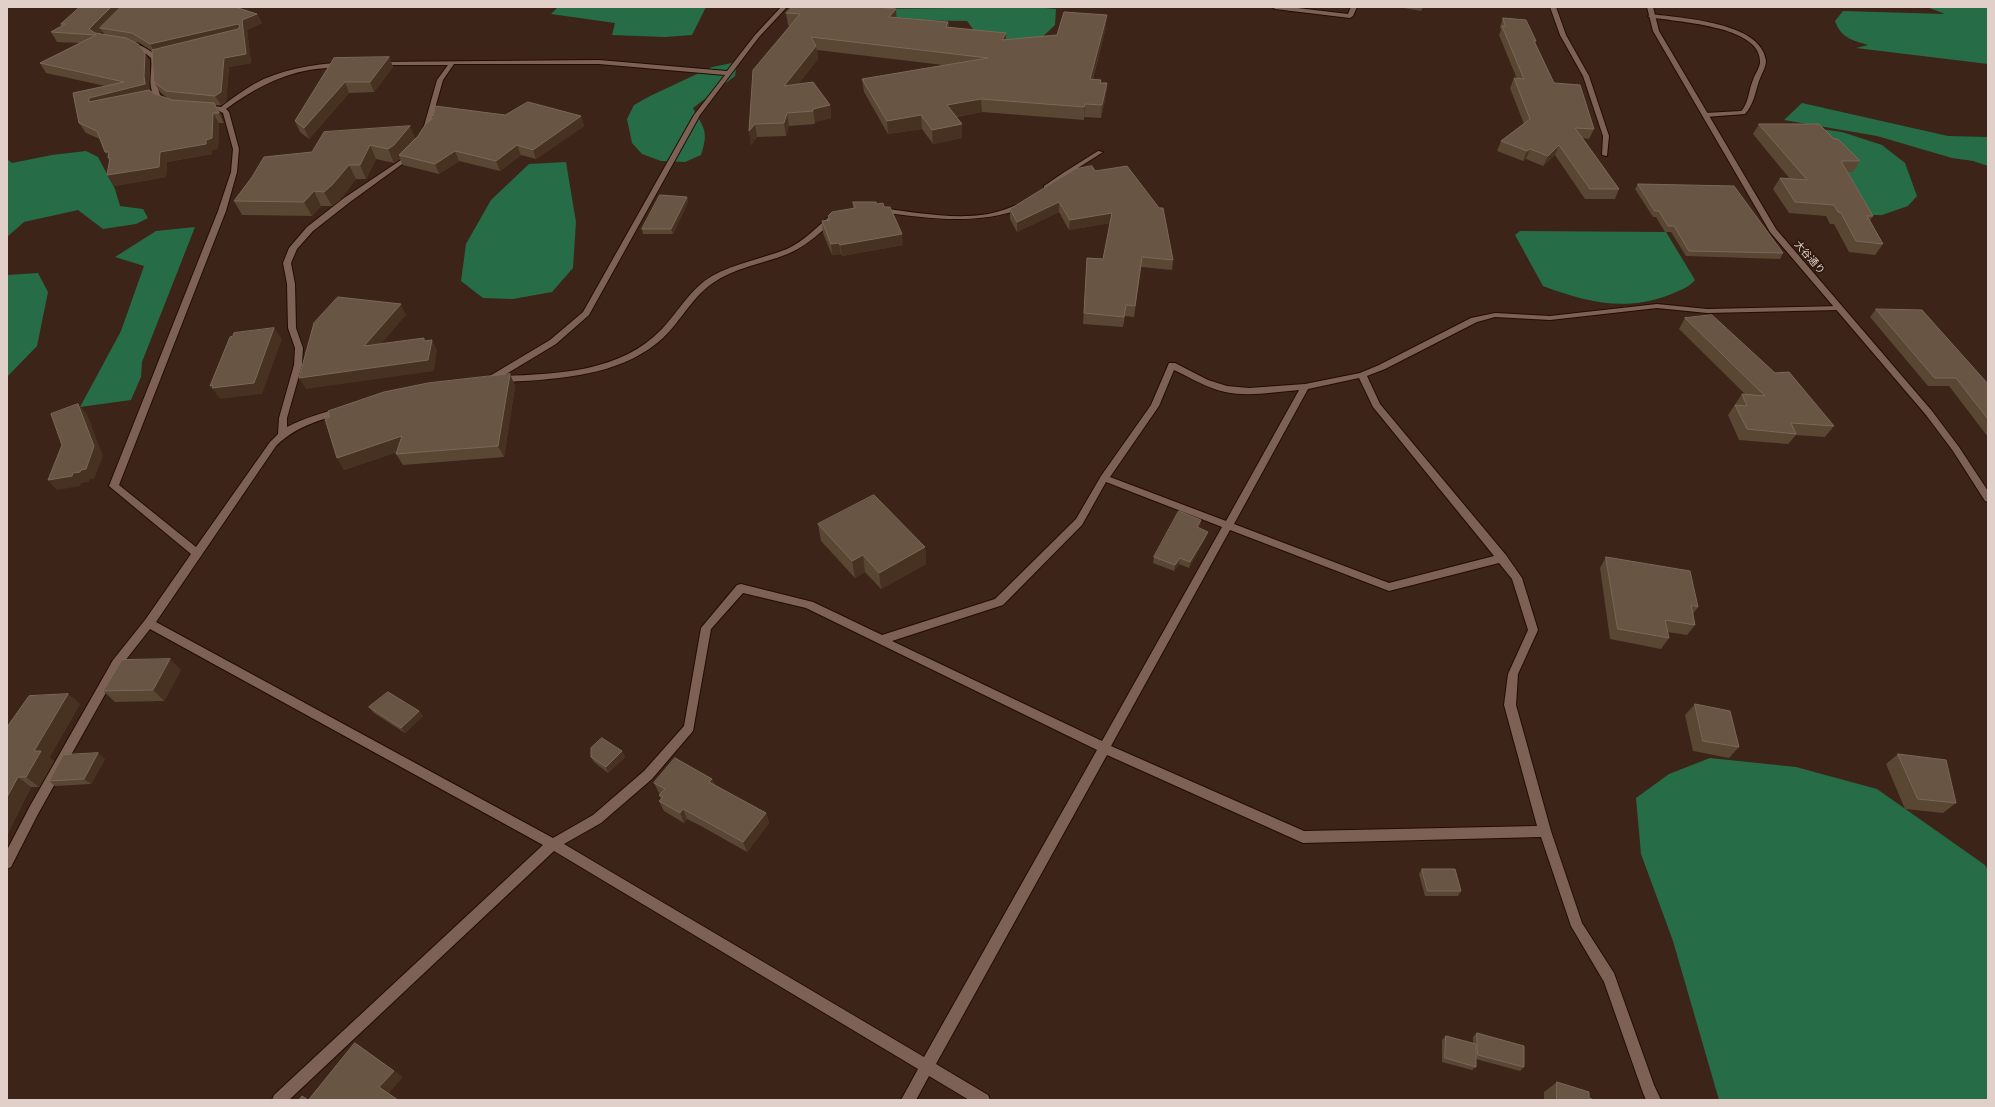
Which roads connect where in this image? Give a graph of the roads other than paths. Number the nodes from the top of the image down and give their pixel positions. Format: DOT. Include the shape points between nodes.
graph roads {
  1 [pos="784,7"];
  2 [pos="1275,7"];
  3 [pos="1354,7"];
  4 [pos="1553,7"];
  5 [pos="1650,7"];
  6 [pos="1650,16"];
  7 [pos="120,42"];
  8 [pos="161,56"];
  9 [pos="154,57"];
  10 [pos="452,63"];
  11 [pos="349,64"];
  12 [pos="371,64"];
  13 [pos="728,73"];
  14 [pos="157,96"];
  15 [pos="149,98"];
  16 [pos="172,104"];
  17 [pos="192,107"];
  18 [pos="222,109"];
  19 [pos="1705,115"];
  20 [pos="1100,152"];
  21 [pos="1605,155"];
  22 [pos="1041,193"];
  23 [pos="1029,202"];
  24 [pos="870,208"];
  25 [pos="840,215"];
  26 [pos="1838,308"];
  27 [pos="1362,375"];
  28 [pos="1305,387"];
  29 [pos="347,410"];
  30 [pos="282,434"];
  31 [pos="1104,478"];
  32 [pos="1988,498"];
  33 [pos="1228,524"];
  34 [pos="196,553"];
  35 [pos="1502,558"];
  36 [pos="148,623"];
  37 [pos="881,640"];
  38 [pos="1104,748"];
  39 [pos="1546,831"];
  40 [pos="553,844"];
  41 [pos="7,864"];
  42 [pos="926,1066"];
  43 [pos="279,1100"];
  44 [pos="908,1100"];
  45 [pos="983,1100"];
  46 [pos="1654,1100"];
  1 -- 13 [label="street"];
  2 -- 3 [label="street" via="1350,16"];
  4 -- 21 [label="street" via="1563,35 1586,76 1606,136"];
  5 -- 6 [label="street, 大谷通り"];
  6 -- 19 [label="street, 大谷通り"];
  6 -- 19 [label="street" via="1723,28 1751,41 1759,48 1763,62 1749,107 1743,113"];
  7 -- 9 [label="street" via="146,51"];
  8 -- 9 [label="street"];
  9 -- 14 [label="street" via="153,81"];
  10 -- 12 [label="street"];
  10 -- 13 [label="street" via="599,62"];
  10 -- 30 [label="street" via="440,80 428,128 403,161 310,229 293,248 288,263 292,328 299,348 298,365 283,418"];
  11 -- 18 [label="street" via="295,70 256,86"];
  13 -- 25 [label="street" via="698,115 586,314 569,332 544,350 486,380 534,378 575,372 635,356 659,337 698,291 715,279 800,244"];
  14 -- 15 [label="street"];
  14 -- 16 [label="street"];
  17 -- 18 [label="street"];
  18 -- 34 [label="street" via="226,112 236,149 234,172 222,211 114,486"];
  19 -- 26 [label="street, 大谷通り" via="1773,230"];
  20 -- 22 [label="street" via="1064,174"];
  23 -- 24 [label="street" via="1010,212 982,218"];
  26 -- 27 [label="street" via="1707,311 1657,306 1550,318 1495,315 1474,320"];
  26 -- 32 [label="street, 大谷通り" via="1929,413"];
  27 -- 28 [label="street"];
  27 -- 35 [label="street" via="1376,405"];
  28 -- 31 [label="street" via="1249,391 1226,389 1205,382 1172,365 1155,406"];
  28 -- 33 [label="street"];
  29 -- 30 [label="street" via="304,422"];
  30 -- 34 [label="street"];
  31 -- 33 [label="street"];
  31 -- 37 [label="street" via="1079,522 999,602"];
  33 -- 35 [label="street" via="1389,587"];
  33 -- 38 [label="street"];
  34 -- 36 [label="street"];
  35 -- 39 [label="street" via="1517,578 1533,630 1513,674 1510,705"];
  36 -- 40 [label="street"];
  36 -- 41 [label="street" via="117,663 34,810"];
  37 -- 38 [label="street"];
  37 -- 40 [label="street" via="809,605 741,588 706,628 689,728 648,775 603,814"];
  38 -- 39 [label="street" via="1303,837"];
  38 -- 42 [label="street"];
  39 -- 46 [label="street" via="1577,926 1609,978"];
  40 -- 42 [label="street"];
  40 -- 43 [label="street"];
  42 -- 44 [label="street"];
  42 -- 45 [label="street"];
}
